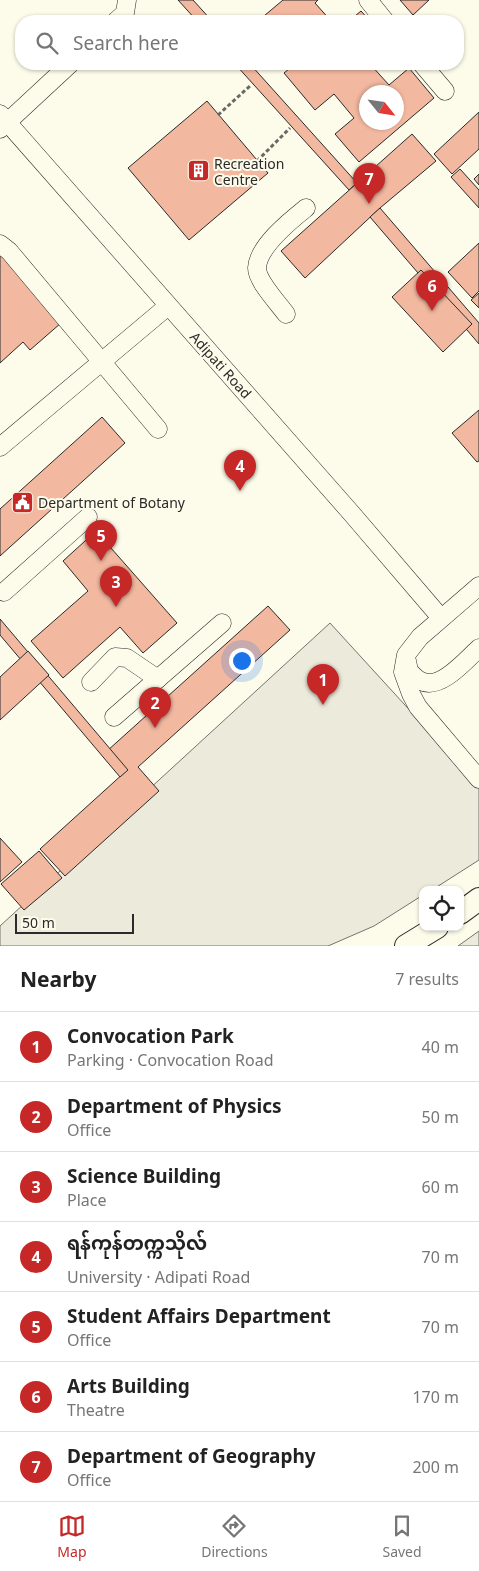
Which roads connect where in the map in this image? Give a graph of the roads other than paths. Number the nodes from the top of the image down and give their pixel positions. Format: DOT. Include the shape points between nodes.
graph roads {
  1 [pos="127,0"];
  2 [pos="368,0"];
  3 [pos="123,15"];
  4 [pos="380,15"];
  5 [pos="63,70"];
  6 [pos="427,70"];
  7 [pos="445,91"];
  8 [pos="2,122"];
  9 [pos="306,208"];
  10 [pos="0,244"];
  11 [pos="168,306"];
  12 [pos="286,314"];
  13 [pos="101,362"];
  14 [pos="158,429"];
  15 [pos="0,446"];
  16 [pos="88,517"];
  17 [pos="478,587"];
  18 [pos="4,592"];
  19 [pos="441,618"];
  20 [pos="222,623"];
  21 [pos="479,648"];
  22 [pos="406,655"];
  23 [pos="158,679"];
  24 [pos="91,682"];
  25 [pos="114,717"];
  26 [pos="479,779"];
  27 [pos="479,899"];
  28 [pos="464,910"];
  29 [pos="430,931"];
  30 [pos="406,946"];
  1 -- 3 [label="street"];
  2 -- 4 [label="street"];
  5 -- 8 [label="street"];
  6 -- 7 [label="street"];
  8 -- 11 [label="street, Adipati Road"];
  9 -- 12 [label="street" via="289,221 261,252 257,269 265,288"];
  10 -- 13 [label="street"];
  11 -- 13 [label="street"];
  11 -- 19 [label="street, Adipati Road"];
  13 -- 14 [label="street"];
  13 -- 15 [label="street"];
  16 -- 18 [label="street"];
  17 -- 19 [label="street"];
  19 -- 22 [label="street"];
  20 -- 23 [label="street"];
  21 -- 22 [label="street" via="446,677 431,684 421,681 409,671"];
  22 -- 26 [label="street" via="403,672 418,707"];
  23 -- 24 [label="street" via="127,658 115,658"];
  23 -- 25 [label="street"];
  27 -- 28 [label="main road"];
  29 -- 30 [label="main road"];
}
